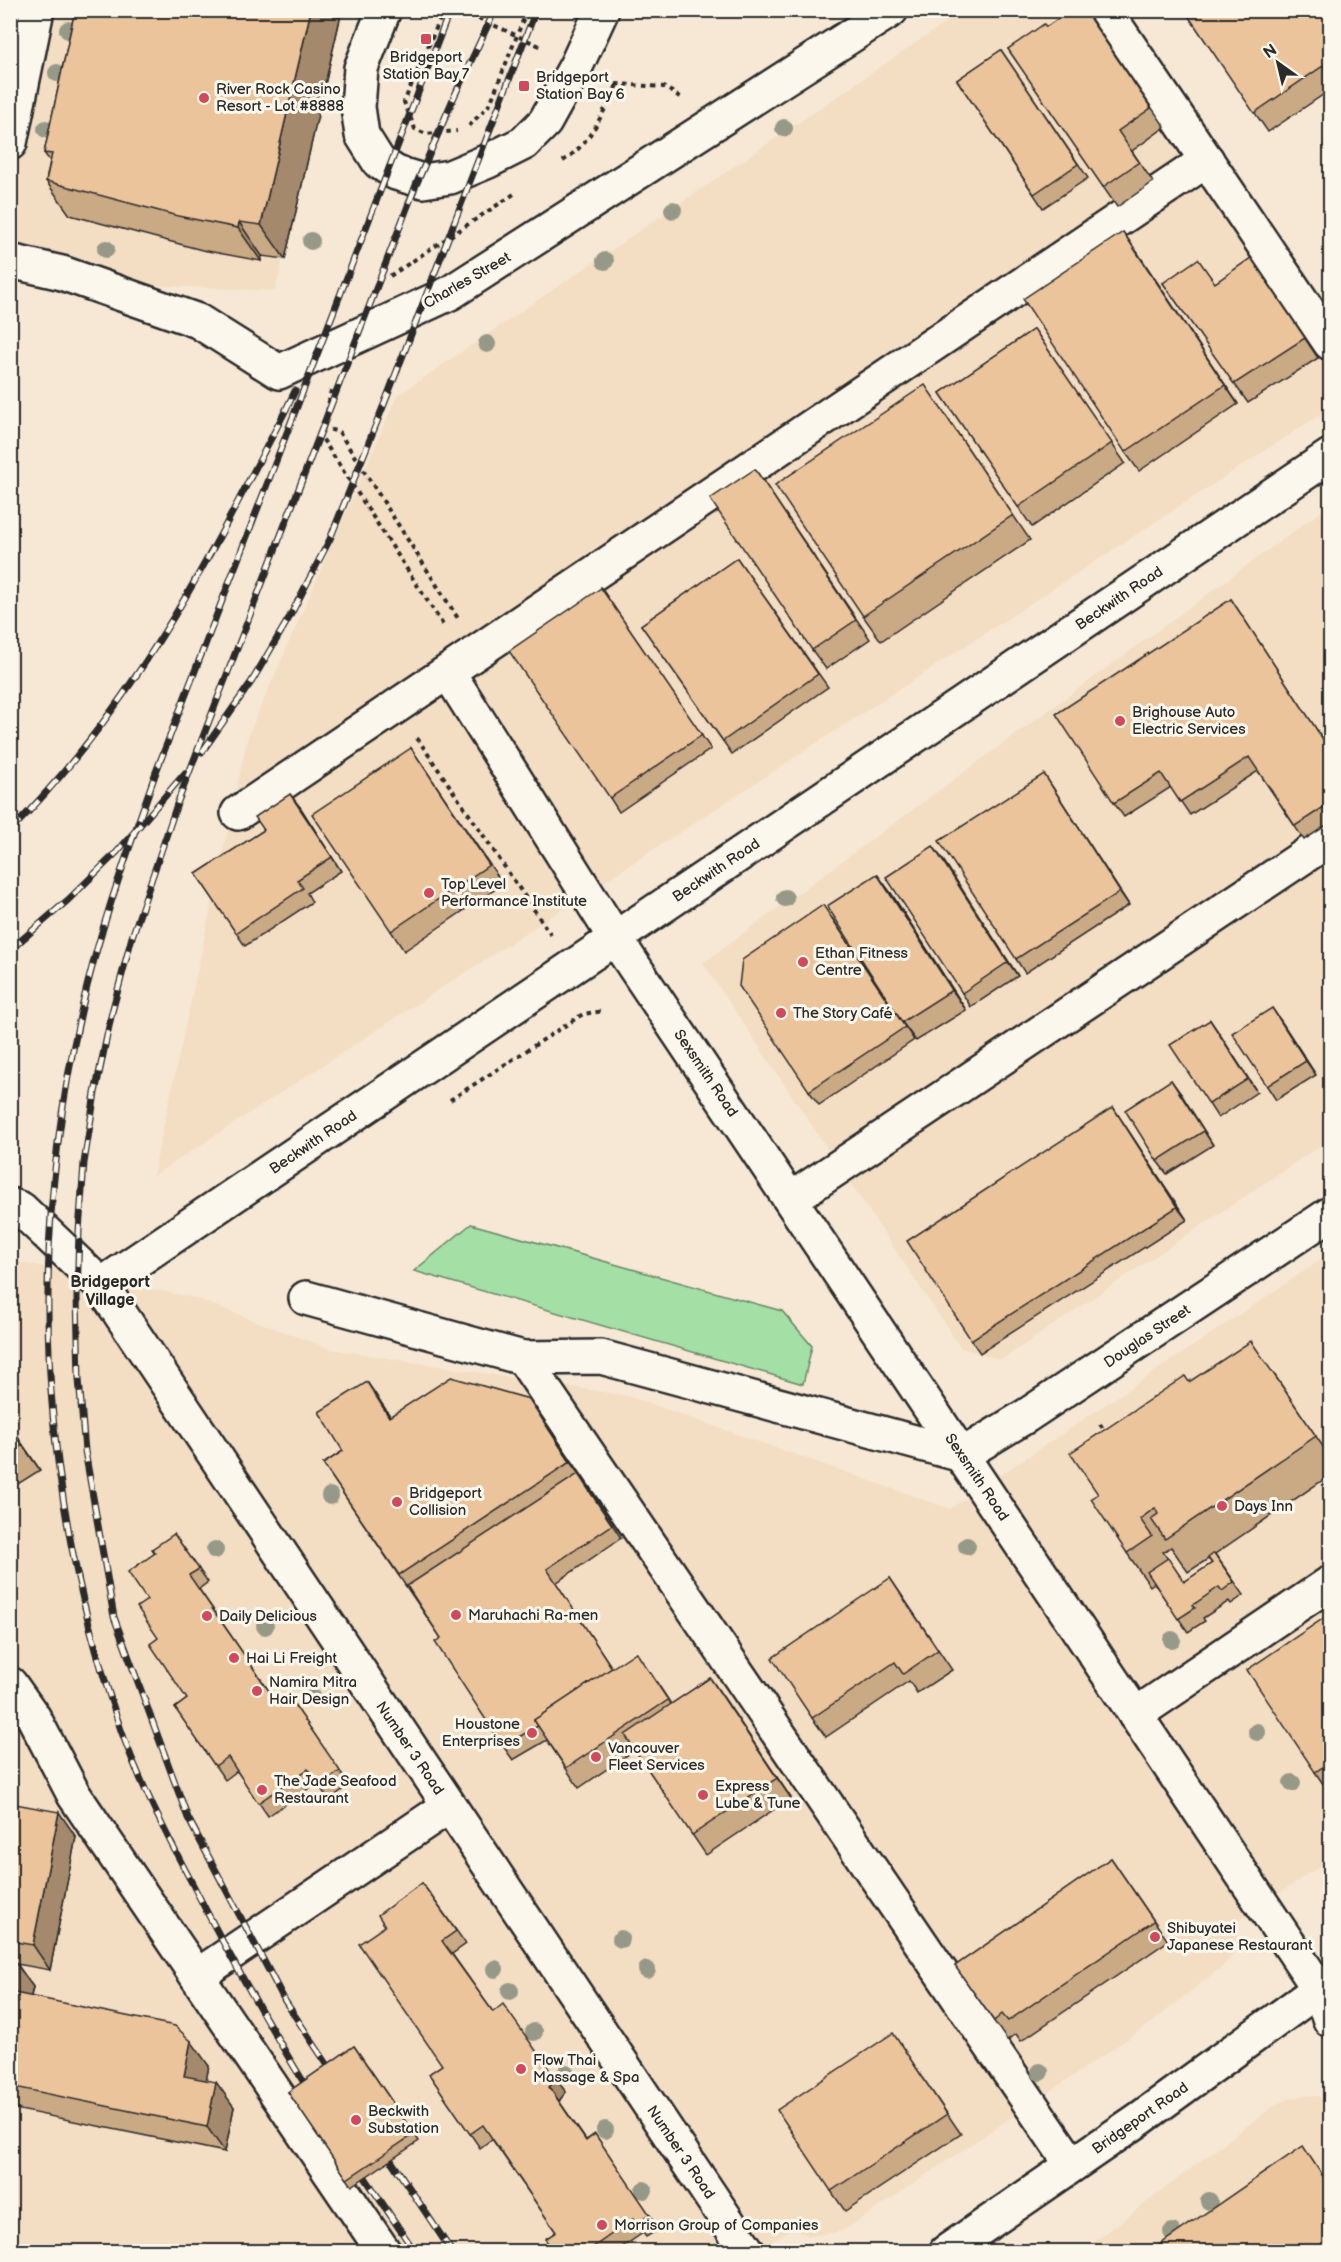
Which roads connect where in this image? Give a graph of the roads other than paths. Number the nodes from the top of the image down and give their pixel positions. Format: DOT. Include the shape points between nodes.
graph roads {
  1 [pos="37,10"];
  2 [pos="384,10"];
  3 [pos="602,10"];
  4 [pos="891,10"];
  5 [pos="1105,10"];
  6 [pos="10,142"];
  7 [pos="1207,160"];
  8 [pos="10,261"];
  9 [pos="1330,343"];
  10 [pos="1330,456"];
  11 [pos="448,672"];
  12 [pos="238,813"];
  13 [pos="1330,839"];
  14 [pos="615,938"];
  15 [pos="791,1199"];
  16 [pos="10,1205"];
  17 [pos="1330,1214"];
  18 [pos="101,1285"];
  19 [pos="306,1298"];
  20 [pos="523,1358"];
  21 [pos="962,1455"];
  22 [pos="1330,1583"];
  23 [pos="10,1684"];
  24 [pos="1136,1714"];
  25 [pos="449,1806"];
  26 [pos="197,1976"];
  27 [pos="1325,1985"];
  28 [pos="1330,2020"];
  29 [pos="1072,2164"];
  30 [pos="384,2252"];
  31 [pos="748,2252"];
  32 [pos="946,2252"];
  1 -- 6 [label="street"];
  2 -- 3 [label="street" via="361,68 358,107 362,135 379,162 396,173 423,181 450,177 524,143 545,122"];
  4 -- 8 [label="street, Charles Street" via="450,293 279,372 198,321 62,273"];
  5 -- 7 [label="street"];
  7 -- 9 [label="street"];
  7 -- 11 [label="street"];
  10 -- 14 [label="street, Beckwith Road"];
  11 -- 12 [label="street"];
  11 -- 14 [label="street, Sexsmith Road"];
  13 -- 15 [label="street"];
  14 -- 15 [label="street, Sexsmith Road"];
  14 -- 18 [label="street, Beckwith Road"];
  15 -- 21 [label="street, Sexsmith Road"];
  16 -- 18 [label="street, Number 3 Road" via="21,1209"];
  17 -- 21 [label="street, Douglas Street"];
  18 -- 25 [label="street, Number 3 Road"];
  19 -- 20 [label="street"];
  20 -- 21 [label="street" via="600,1357"];
  20 -- 29 [label="street"];
  21 -- 24 [label="street, Sexsmith Road"];
  22 -- 24 [label="street" via="1286,1632"];
  23 -- 26 [label="street" via="34,1718 74,1795"];
  24 -- 27 [label="street, Sexsmith Road"];
  25 -- 26 [label="street"];
  25 -- 31 [label="street, Number 3 Road"];
  26 -- 30 [label="street"];
  27 -- 28 [label="street, Sexsmith Road"];
  27 -- 29 [label="street, Bridgeport Road"];
  29 -- 32 [label="street, Bridgeport Road"];
}
